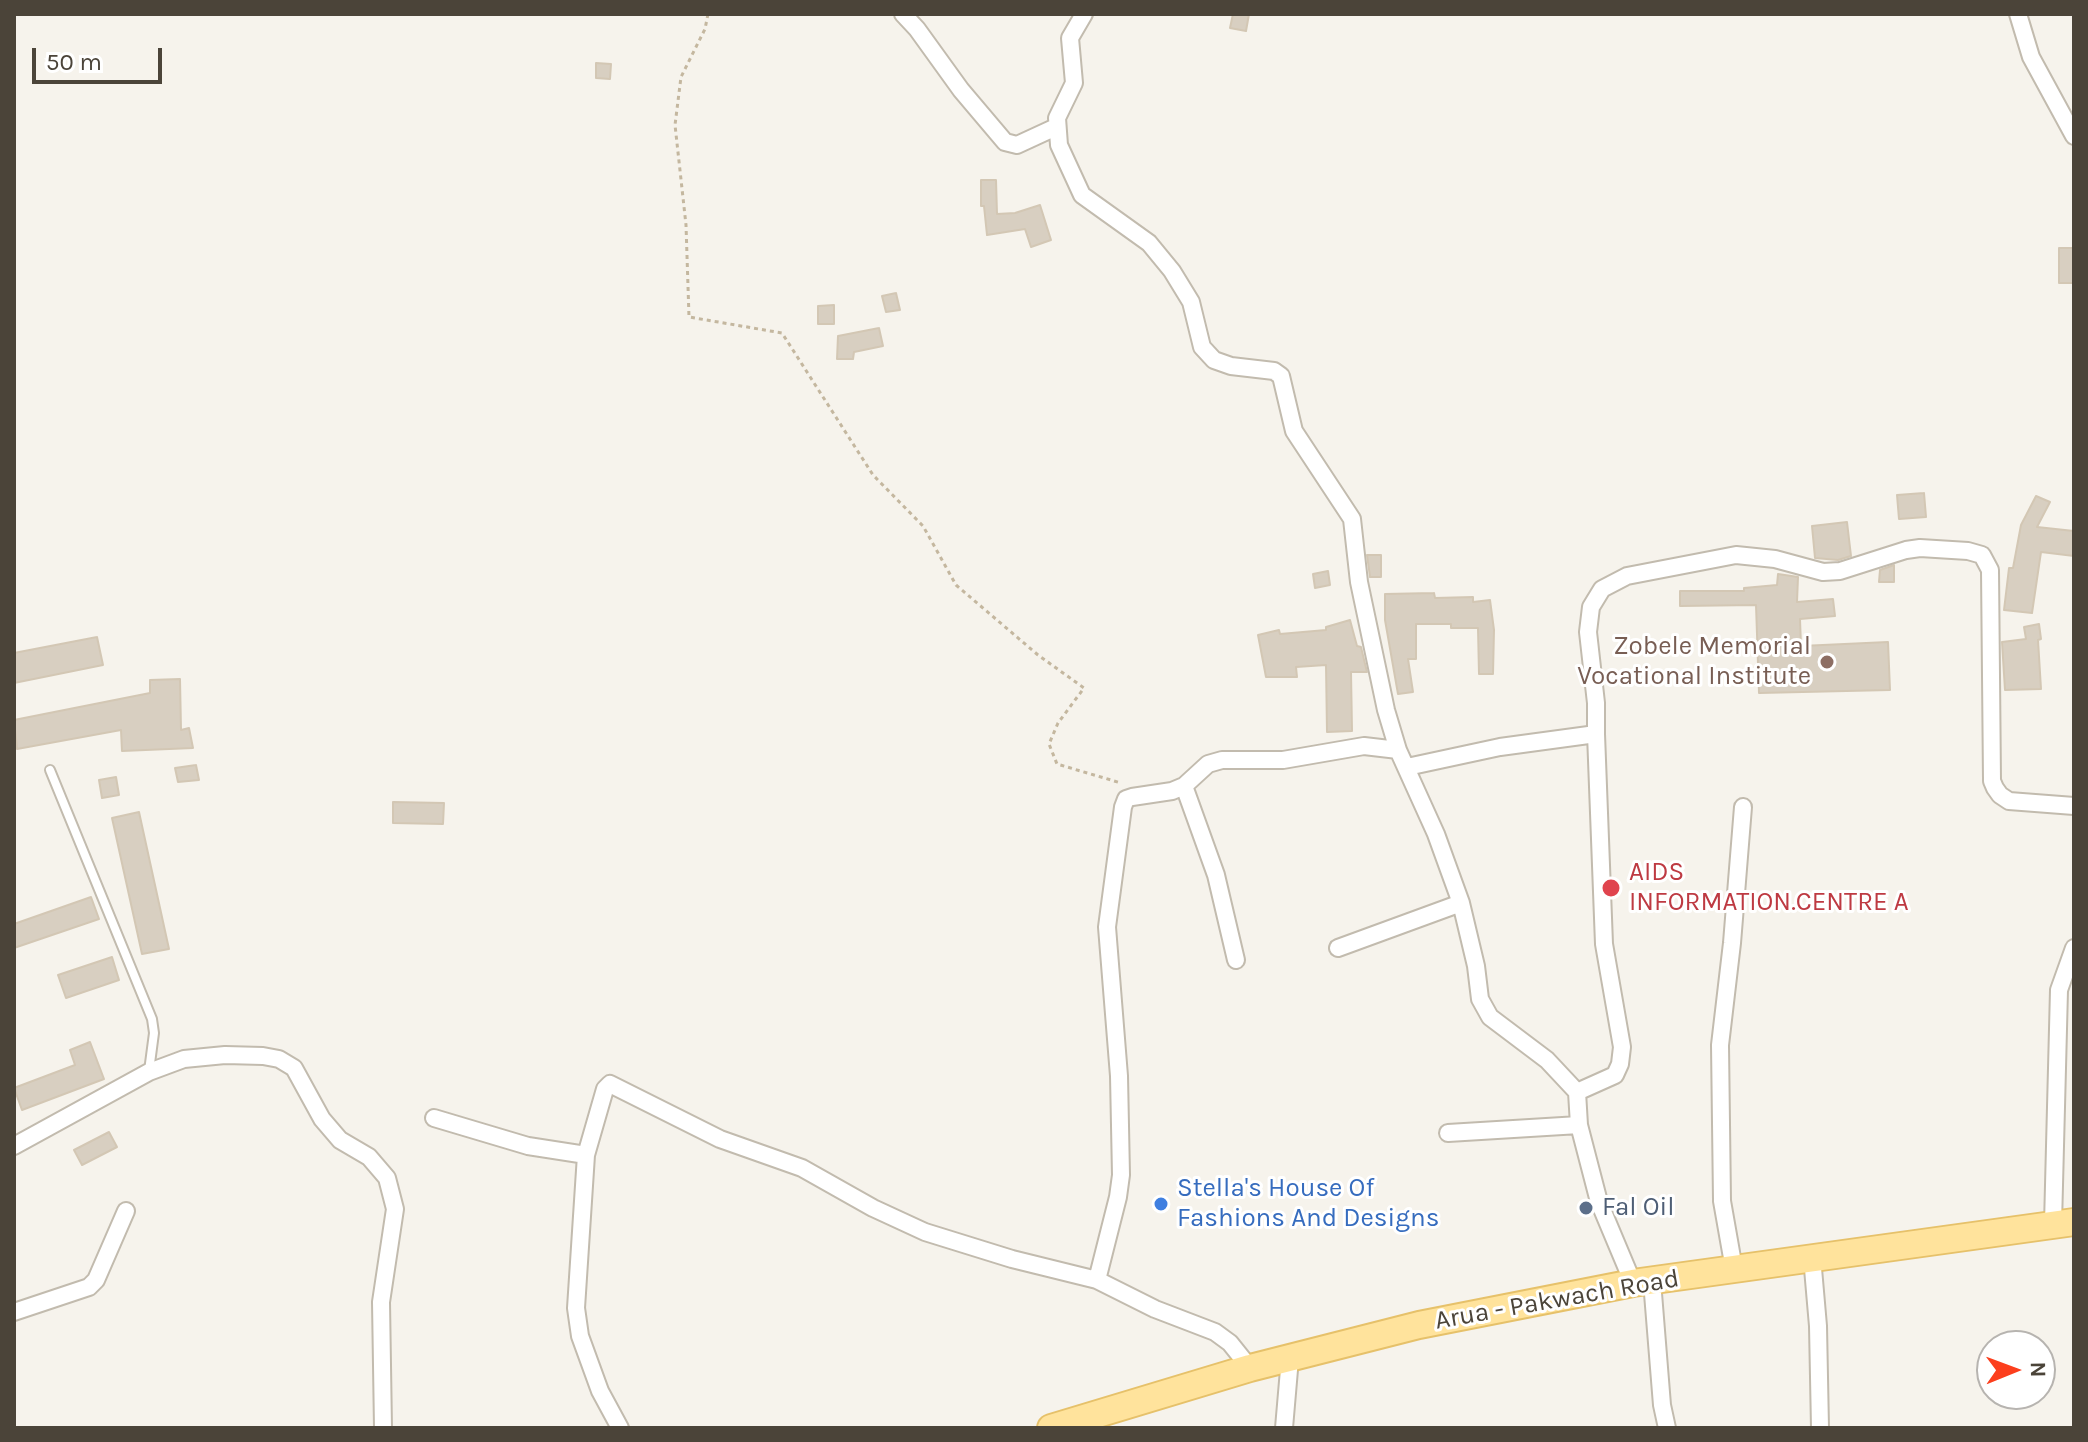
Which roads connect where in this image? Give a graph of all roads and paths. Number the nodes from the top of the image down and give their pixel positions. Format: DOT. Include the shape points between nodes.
graph roads {
  1 [pos="708,14"];
  2 [pos="903,14"];
  3 [pos="1084,14"];
  4 [pos="2018,14"];
  5 [pos="1056,127"];
  6 [pos="2074,136"];
  7 [pos="1596,734"];
  8 [pos="1398,750"];
  9 [pos="1407,767"];
  10 [pos="50,770"];
  11 [pos="1184,786"];
  12 [pos="1132,797"];
  13 [pos="2074,806"];
  14 [pos="1743,807"];
  15 [pos="1461,903"];
  16 [pos="1338,948"];
  17 [pos="2074,948"];
  18 [pos="1236,960"];
  19 [pos="149,1072"];
  20 [pos="1577,1092"];
  21 [pos="434,1118"];
  22 [pos="1579,1125"];
  23 [pos="1448,1133"];
  24 [pos="14,1146"];
  25 [pos="586,1155"];
  26 [pos="126,1211"];
  27 [pos="2063,1223"];
  28 [pos="1812,1257"];
  29 [pos="1734,1269"];
  30 [pos="1097,1280"];
  31 [pos="1643,1282"];
  32 [pos="14,1312"];
  33 [pos="1290,1358"];
  34 [pos="1250,1368"];
  35 [pos="383,1428"];
  36 [pos="620,1428"];
  37 [pos="1051,1428"];
  38 [pos="1284,1428"];
  39 [pos="1667,1428"];
  40 [pos="1820,1428"];
  1 -- 12 [label="path" via="681,77 675,125 689,317 782,333 873,475 923,526 956,585 1084,688 1049,744 1057,764 1123,784"];
  2 -- 5 [label="street" via="1005,142 1017,145"];
  3 -- 5 [label="street" via="1070,38 1074,83"];
  4 -- 6 [label="street" via="2031,57"];
  5 -- 8 [label="street" via="1082,195 1149,243 1181,285 1191,302 1202,347 1222,363 1281,376 1294,431 1350,513 1359,582"];
  7 -- 9 [label="street"];
  7 -- 13 [label="street" via="1591,607 1602,589 1627,576 1736,555 1823,572 1906,550 1968,551 1982,555 1990,570 1992,781 2009,801"];
  7 -- 20 [label="street" via="1604,944 1622,1047 1615,1075"];
  8 -- 9 [label="street"];
  8 -- 11 [label="street" via="1364,746 1283,760 1222,760 1208,764"];
  9 -- 15 [label="street"];
  10 -- 19 [label="lane" via="152,1019"];
  11 -- 12 [label="street"];
  11 -- 18 [label="street" via="1216,875"];
  12 -- 30 [label="street" via="1123,807 1107,927 1121,1175"];
  14 -- 29 [label="street" via="1720,1045 1722,1201"];
  15 -- 16 [label="street"];
  15 -- 20 [label="street" via="1485,1009"];
  17 -- 27 [label="street" via="2059,990"];
  19 -- 24 [label="street"];
  19 -- 35 [label="street" via="202,1056 279,1059 294,1068 340,1140 369,1157 387,1178 395,1209 381,1302"];
  20 -- 22 [label="street"];
  21 -- 25 [label="street" via="528,1146"];
  22 -- 23 [label="street"];
  22 -- 31 [label="street" via="1599,1202"];
  25 -- 30 [label="street" via="605,1089 614,1085 720,1139 802,1168 925,1232"];
  25 -- 36 [label="street" via="576,1308 600,1391"];
  26 -- 32 [label="street" via="89,1287"];
  27 -- 28 [label="main road, Arua - Pakwach Road"];
  28 -- 29 [label="main road, Arua - Pakwach Road"];
  28 -- 40 [label="street"];
  29 -- 31 [label="main road, Arua - Pakwach Road"];
  30 -- 34 [label="street" via="1215,1332"];
  31 -- 33 [label="main road, Arua - Pakwach Road" via="1419,1325"];
  31 -- 39 [label="street"];
  33 -- 34 [label="main road, Arua - Pakwach Road"];
  33 -- 38 [label="street"];
  34 -- 37 [label="main road, Arua - Pakwach Road"];
}
